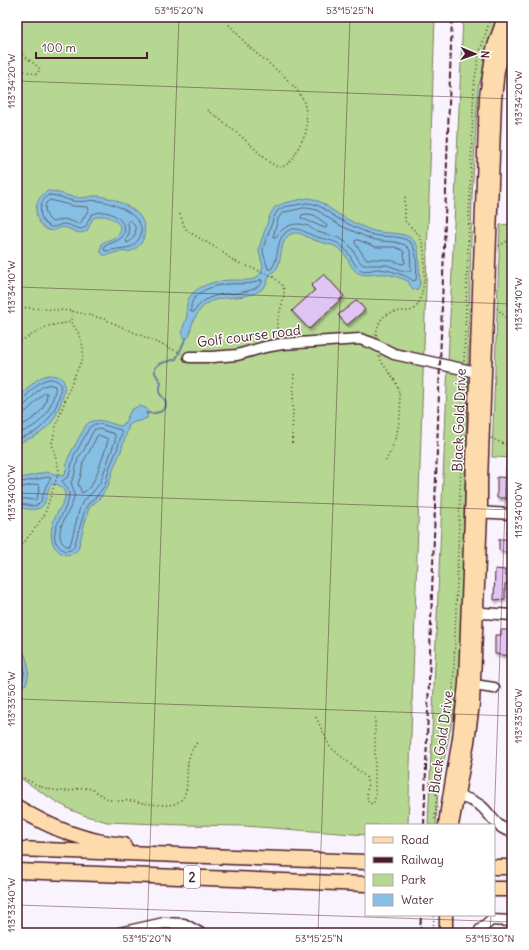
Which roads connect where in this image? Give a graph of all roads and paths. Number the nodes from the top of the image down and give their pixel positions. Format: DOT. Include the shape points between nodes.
graph roads {
  1 [pos="222,17"];
  2 [pos="491,17"];
  3 [pos="504,17"];
  4 [pos="512,25"];
  5 [pos="17,50"];
  6 [pos="17,69"];
  7 [pos="208,110"];
  8 [pos="405,197"];
  9 [pos="180,214"];
  10 [pos="512,238"];
  11 [pos="497,246"];
  12 [pos="494,306"];
  13 [pos="17,307"];
  14 [pos="72,311"];
  15 [pos="71,322"];
  16 [pos="512,324"];
  17 [pos="17,343"];
  18 [pos="372,343"];
  19 [pos="282,344"];
  20 [pos="186,356"];
  21 [pos="470,370"];
  22 [pos="294,372"];
  23 [pos="490,437"];
  24 [pos="292,443"];
  25 [pos="512,446"];
  26 [pos="385,462"];
  27 [pos="476,512"];
  28 [pos="512,514"];
  29 [pos="17,550"];
  30 [pos="472,612"];
  31 [pos="512,615"];
  32 [pos="470,684"];
  33 [pos="494,688"];
  34 [pos="316,717"];
  35 [pos="374,717"];
  36 [pos="198,741"];
  37 [pos="17,774"];
  38 [pos="454,796"];
  39 [pos="17,807"];
  40 [pos="436,824"];
  41 [pos="446,824"];
  42 [pos="452,824"];
  43 [pos="512,831"];
  44 [pos="17,849"];
  45 [pos="217,856"];
  46 [pos="365,862"];
  47 [pos="495,867"];
  48 [pos="512,867"];
  49 [pos="17,871"];
  50 [pos="80,874"];
  51 [pos="17,880"];
  52 [pos="365,884"];
  53 [pos="495,889"];
  54 [pos="512,889"];
  55 [pos="434,916"];
  56 [pos="446,916"];
  57 [pos="512,921"];
  58 [pos="119,933"];
  59 [pos="200,933"];
  60 [pos="433,933"];
  61 [pos="446,933"];
  62 [pos="480,933"];
  1 -- 7 [label="path" via="250,48 285,77 296,90 303,99 307,126 292,160 285,166 278,166 269,162"];
  2 -- 21 [label="path" via="480,51 474,83"];
  3 -- 21 [label="main road, Black Gold Drive" via="493,49 486,96"];
  4 -- 27 [label="main road, Black Gold Drive" via="498,70 495,100 481,482"];
  5 -- 6 [label="path" via="40,69 35,74"];
  8 -- 18 [label="path" via="405,221 418,234 423,246 422,298 413,310 383,316"];
  9 -- 19 [label="path" via="185,228 190,232 234,261 272,276 282,285 284,296 277,328"];
  10 -- 11 [label="path"];
  12 -- 16 [label="path"];
  13 -- 14 [label="path"];
  14 -- 15 [label="path"];
  14 -- 20 [label="path" via="104,319"];
  15 -- 17 [label="path" via="48,326"];
  15 -- 29 [label="path" via="83,346 83,358 52,443 58,476 44,516"];
  18 -- 19 [label="street, Golf course road" via="360,339"];
  18 -- 21 [label="street, Golf course road" via="394,354"];
  18 -- 26 [label="path" via="376,344 379,358 394,379 399,395 395,442"];
  19 -- 20 [label="street, Golf course road" via="237,355"];
  21 -- 27 [label="main road, Black Gold Drive"];
  21 -- 40 [label="path" via="453,693 438,774"];
  22 -- 24 [label="path"];
  23 -- 25 [label="path"];
  27 -- 28 [label="street"];
  27 -- 30 [label="main road, Black Gold Drive"];
  30 -- 31 [label="street"];
  30 -- 32 [label="main road, Black Gold Drive"];
  32 -- 33 [label="street"];
  32 -- 38 [label="main road, Black Gold Drive" via="459,738"];
  34 -- 35 [label="path" via="330,747 366,777 367,799 372,804 375,801"];
  36 -- 37 [label="path" via="191,751 188,762 186,790 182,799 175,804 118,801 105,798 87,788 68,791 47,789"];
  38 -- 41 [label="main road, Black Gold Drive"];
  38 -- 42 [label="main road, Black Gold Drive"];
  38 -- 43 [label="street" via="471,799 500,827"];
  39 -- 45 [label="highway" via="76,837 120,845 169,848"];
  44 -- 45 [label="highway, 2"];
  45 -- 46 [label="highway, 2"];
  47 -- 48 [label="highway"];
  49 -- 50 [label="highway, 2"];
  50 -- 51 [label="highway"];
  50 -- 52 [label="highway, 2"];
  53 -- 54 [label="highway"];
  55 -- 60 [label="path"];
  56 -- 61 [label="main road"];
  57 -- 62 [label="street" via="491,920"];
  58 -- 59 [label="street" via="164,923 184,924"];
}
